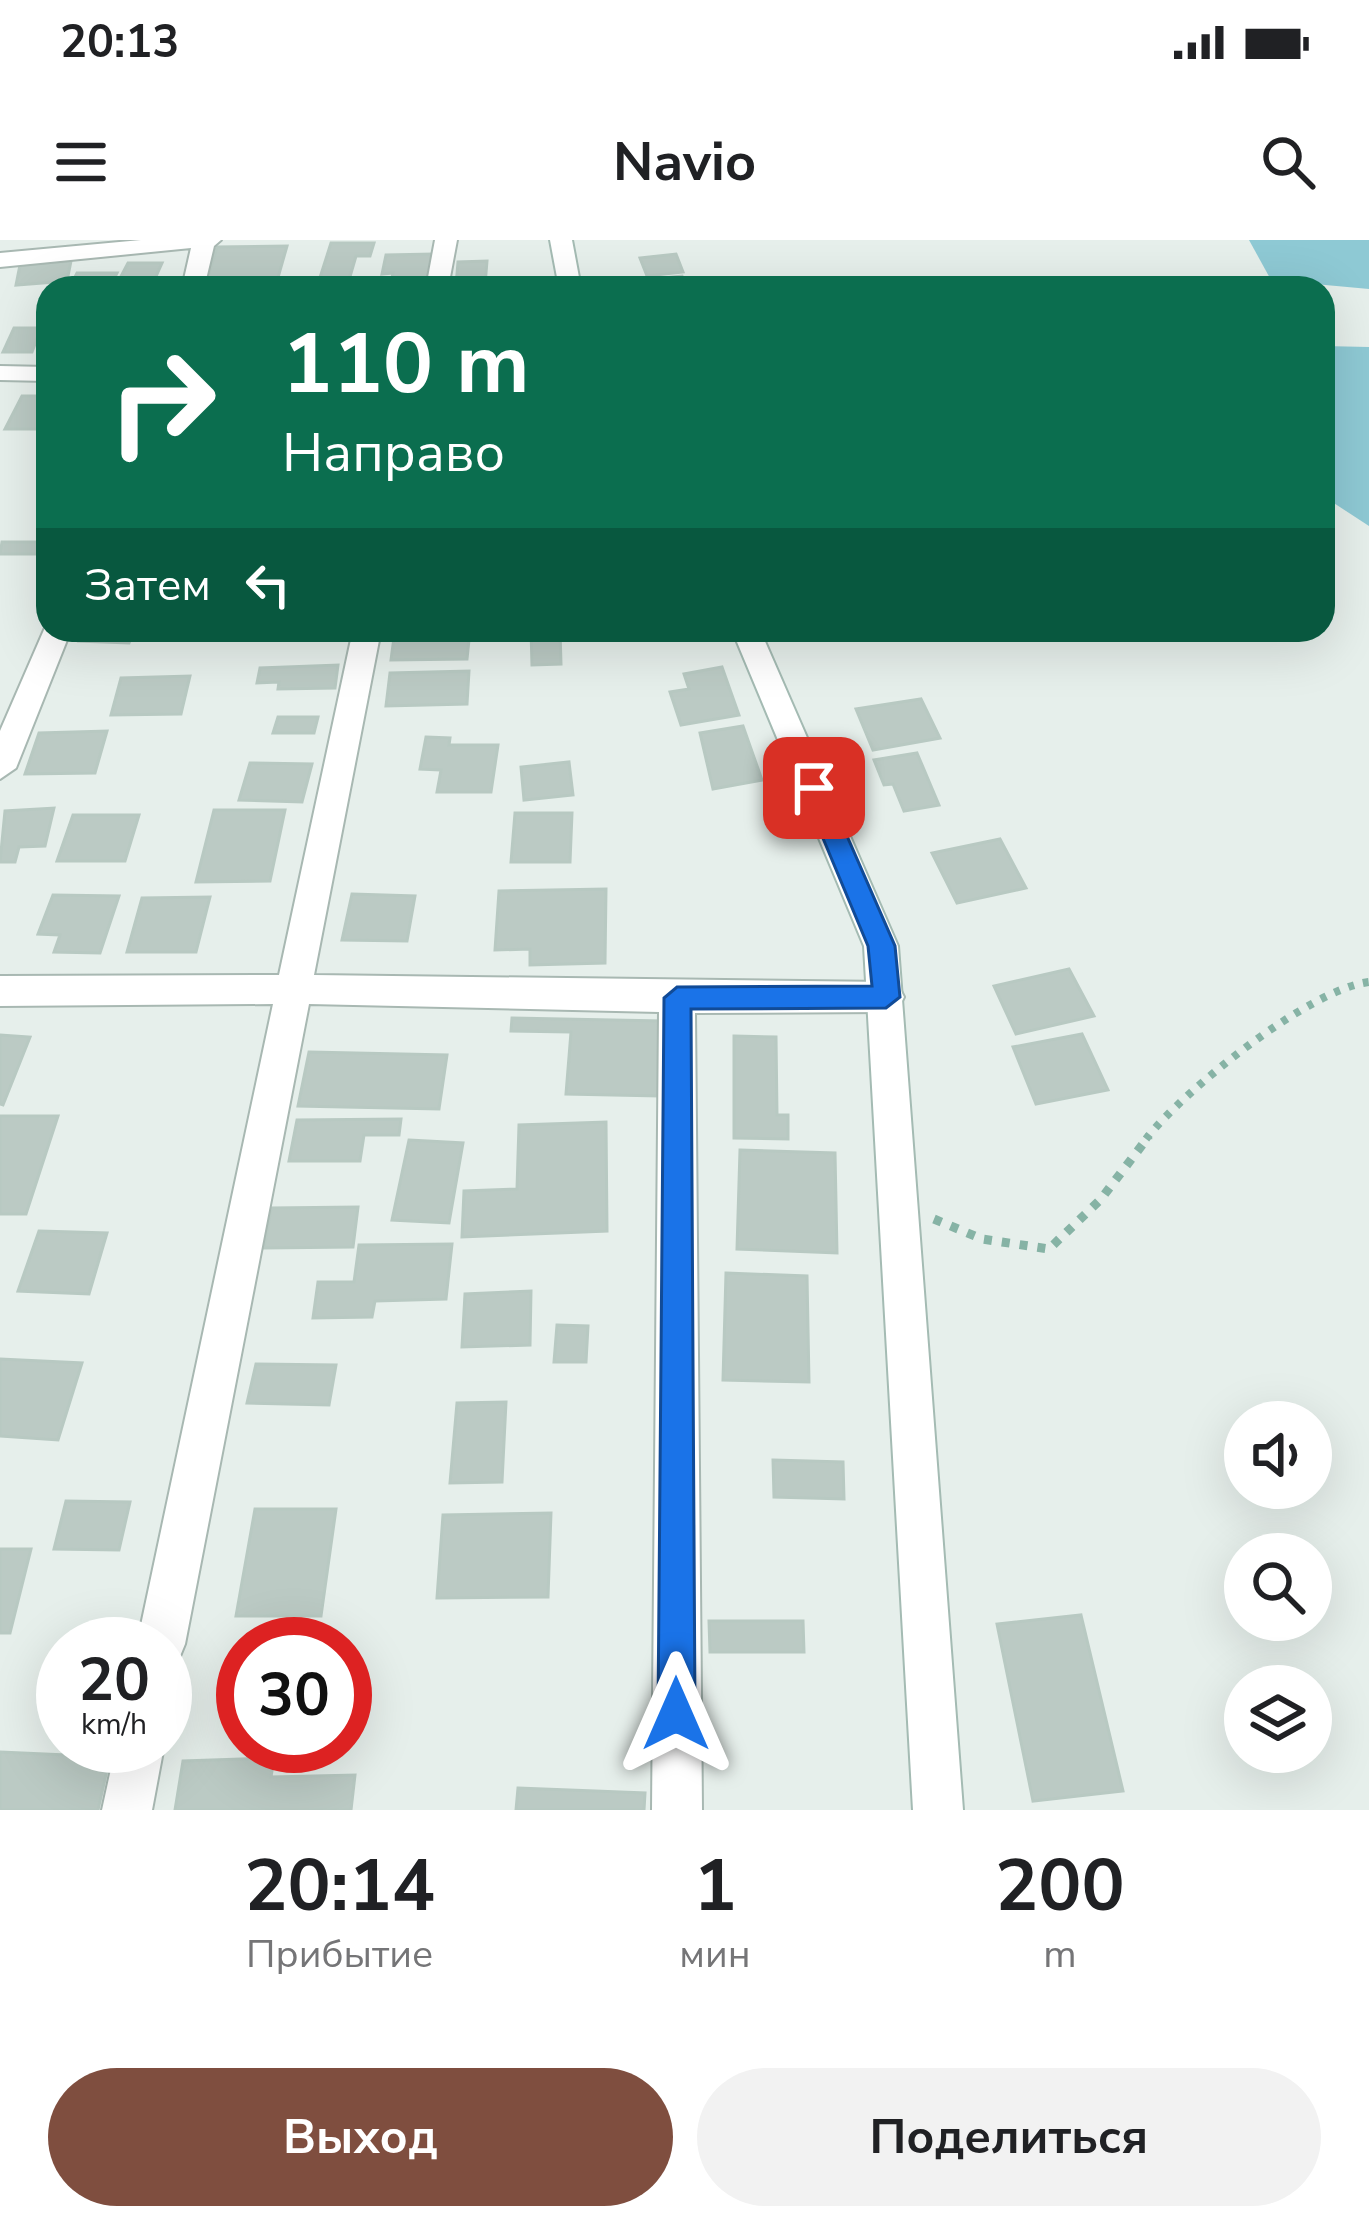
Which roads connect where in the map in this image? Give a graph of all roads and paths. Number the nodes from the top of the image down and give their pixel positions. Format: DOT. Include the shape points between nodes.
graph roads {
  1 [pos="207,240"];
  2 [pos="446,240"];
  3 [pos="560,240"];
  4 [pos="0,260"];
  5 [pos="196,276"];
  6 [pos="438,276"];
  7 [pos="568,276"];
  8 [pos="0,374"];
  9 [pos="36,374"];
  10 [pos="52,642"];
  11 [pos="365,642"];
  12 [pos="751,642"];
  13 [pos="0,768"];
  14 [pos="1369,982"];
  15 [pos="0,992"];
  16 [pos="293,993"];
  17 [pos="886,997"];
  18 [pos="677,998"];
  19 [pos="899,1204"];
  20 [pos="166,1617"];
  21 [pos="135,1773"];
  22 [pos="127,1810"];
  23 [pos="676,1810"];
  24 [pos="938,1810"];
  1 -- 4 [label="street"];
  1 -- 5 [label="street"];
  2 -- 6 [label="street"];
  3 -- 7 [label="street"];
  8 -- 9 [label="street"];
  10 -- 13 [label="street"];
  11 -- 16 [label="street"];
  12 -- 17 [label="street" via="881,946"];
  14 -- 19 [label="path" via="1269,1030 1168,1110 1102,1199 1049,1249 982,1239"];
  15 -- 16 [label="street"];
  16 -- 18 [label="street" via="389,988"];
  16 -- 20 [label="street"];
  17 -- 18 [label="street"];
  17 -- 19 [label="street"];
  18 -- 23 [label="street"];
  19 -- 24 [label="street"];
  21 -- 22 [label="street"];
}
